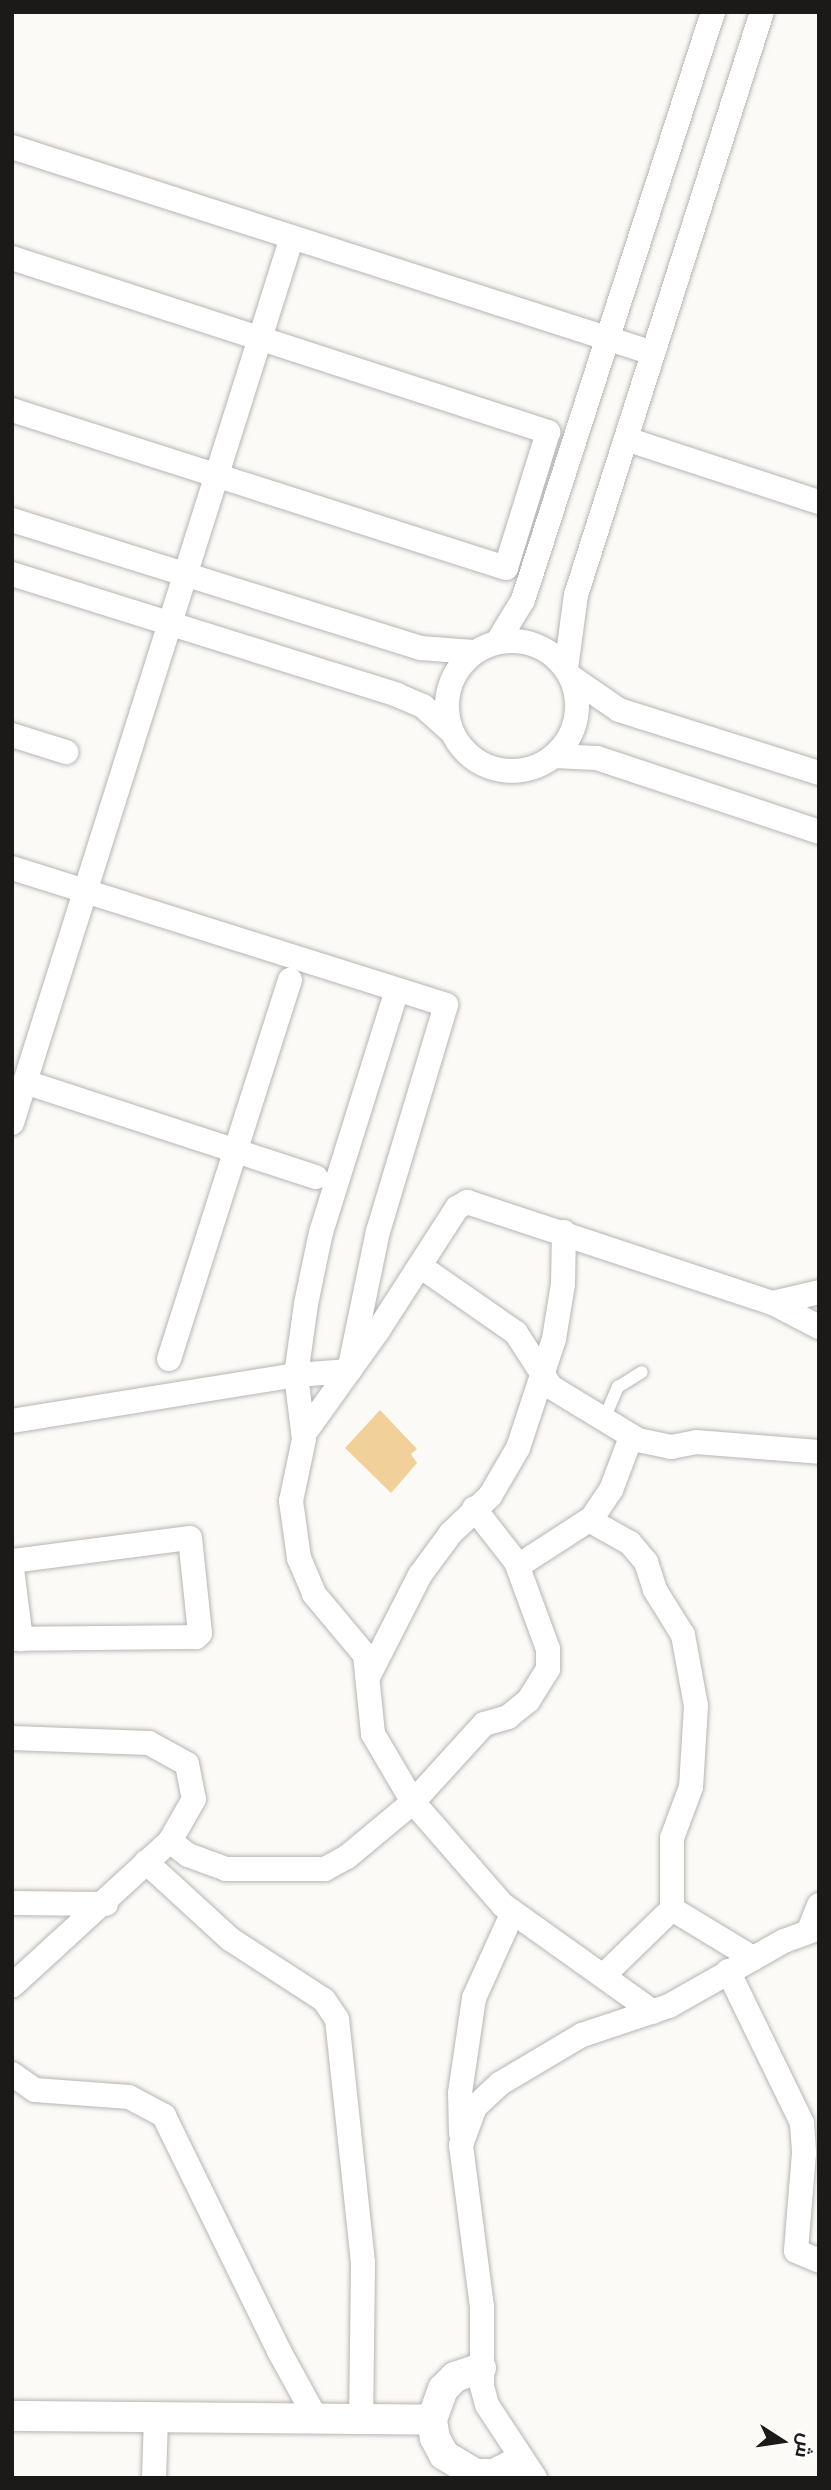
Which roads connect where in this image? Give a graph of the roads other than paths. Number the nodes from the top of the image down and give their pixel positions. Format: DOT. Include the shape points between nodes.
graph roads {
  1 [pos="713,12"];
  2 [pos="762,12"];
  3 [pos="12,147"];
  4 [pos="292,237"];
  5 [pos="12,258"];
  6 [pos="607,338"];
  7 [pos="260,339"];
  8 [pos="653,353"];
  9 [pos="12,410"];
  10 [pos="626,439"];
  11 [pos="216,475"];
  12 [pos="819,502"];
  13 [pos="12,520"];
  14 [pos="186,573"];
  15 [pos="12,574"];
  16 [pos="170,623"];
  17 [pos="498,641"];
  18 [pos="473,652"];
  19 [pos="568,672"];
  20 [pos="450,730"];
  21 [pos="12,735"];
  22 [pos="66,752"];
  23 [pos="554,756"];
  24 [pos="819,773"];
  25 [pos="819,832"];
  26 [pos="12,868"];
  27 [pos="85,891"];
  28 [pos="290,980"];
  29 [pos="397,990"];
  30 [pos="25,1082"];
  31 [pos="12,1123"];
  32 [pos="236,1151"];
  33 [pos="316,1177"];
  34 [pos="564,1233"];
  35 [pos="420,1266"];
  36 [pos="819,1292"];
  37 [pos="773,1303"];
  38 [pos="819,1326"];
  39 [pos="169,1359"];
  40 [pos="349,1371"];
  41 [pos="642,1371"];
  42 [pos="296,1375"];
  43 [pos="545,1377"];
  44 [pos="605,1417"];
  45 [pos="12,1421"];
  46 [pos="303,1434"];
  47 [pos="631,1437"];
  48 [pos="819,1452"];
  49 [pos="474,1508"];
  50 [pos="589,1520"];
  51 [pos="12,1561"];
  52 [pos="518,1566"];
  53 [pos="12,1570"];
  54 [pos="17,1639"];
  55 [pos="369,1675"];
  56 [pos="12,1738"];
  57 [pos="412,1802"];
  58 [pos="170,1841"];
  59 [pos="146,1861"];
  60 [pos="12,1903"];
  61 [pos="106,1904"];
  62 [pos="819,1905"];
  63 [pos="672,1909"];
  64 [pos="513,1912"];
  65 [pos="814,1929"];
  66 [pos="753,1958"];
  67 [pos="728,1971"];
  68 [pos="603,1976"];
  69 [pos="12,1986"];
  70 [pos="653,2012"];
  71 [pos="12,2074"];
  72 [pos="813,2134"];
  73 [pos="461,2145"];
  74 [pos="819,2261"];
  75 [pos="481,2368"];
  76 [pos="12,2416"];
  77 [pos="156,2418"];
  78 [pos="317,2420"];
  79 [pos="361,2420"];
  80 [pos="432,2420"];
  81 [pos="528,2469"];
  82 [pos="490,2476"];
  83 [pos="154,2478"];
  1 -- 6 [label="street"];
  2 -- 8 [label="street"];
  3 -- 4 [label="street"];
  4 -- 6 [label="street"];
  4 -- 7 [label="street"];
  5 -- 7 [label="street"];
  6 -- 8 [label="street"];
  6 -- 17 [label="street" via="523,600"];
  7 -- 11 [label="street"];
  7 -- 11 [label="street" via="548,432 506,568"];
  8 -- 10 [label="street"];
  9 -- 11 [label="street"];
  10 -- 12 [label="street"];
  10 -- 19 [label="street" via="569,619"];
  11 -- 14 [label="street"];
  13 -- 14 [label="street"];
  14 -- 16 [label="street"];
  14 -- 18 [label="street" via="421,648"];
  15 -- 16 [label="street"];
  16 -- 20 [label="street" via="397,695 424,706"];
  16 -- 27 [label="street"];
  17 -- 18 [label="street"];
  17 -- 19 [label="street" via="533,643"];
  18 -- 20 [label="street" via="449,687 446,709"];
  19 -- 23 [label="street" via="576,693 575,719 566,743"];
  19 -- 24 [label="street" via="619,710"];
  20 -- 23 [label="street" via="469,755 496,769 516,771"];
  21 -- 22 [label="street"];
  23 -- 25 [label="street" via="597,758"];
  26 -- 27 [label="street"];
  27 -- 29 [label="street"];
  27 -- 30 [label="street"];
  28 -- 32 [label="street"];
  29 -- 40 [label="street" via="446,1005 387,1193"];
  29 -- 42 [label="street" via="321,1232"];
  30 -- 31 [label="street"];
  30 -- 32 [label="street"];
  32 -- 33 [label="street"];
  32 -- 39 [label="street"];
  34 -- 35 [label="street" via="467,1202 457,1208"];
  34 -- 37 [label="street"];
  34 -- 43 [label="street" via="563,1284"];
  35 -- 40 [label="street"];
  35 -- 43 [label="street" via="516,1333"];
  36 -- 37 [label="street"];
  37 -- 38 [label="street"];
  40 -- 42 [label="street"];
  40 -- 46 [label="street"];
  41 -- 44 [label="lane" via="618,1387"];
  42 -- 45 [label="street"];
  42 -- 46 [label="street"];
  43 -- 44 [label="street" via="573,1401"];
  43 -- 49 [label="street" via="518,1448 490,1496"];
  44 -- 47 [label="street"];
  46 -- 55 [label="street" via="291,1501 299,1558 314,1594 365,1655"];
  47 -- 48 [label="street" via="671,1447 696,1442"];
  47 -- 50 [label="street" via="607,1497"];
  49 -- 52 [label="street"];
  49 -- 55 [label="street" via="419,1575"];
  50 -- 52 [label="street"];
  50 -- 63 [label="street" via="630,1543 642,1556 655,1590 677,1620 691,1669 695,1758 687,1801 672,1838"];
  51 -- 54 [label="street" via="187,1538 192,1541 198,1637"];
  52 -- 57 [label="street" via="548,1649 548,1669 528,1701 508,1717 484,1724"];
  53 -- 54 [label="street"];
  55 -- 57 [label="street" via="373,1734"];
  56 -- 58 [label="street" via="130,1741 177,1755 190,1772 194,1799"];
  57 -- 58 [label="street" via="347,1857 317,1870 226,1869 188,1855"];
  57 -- 64 [label="street"];
  58 -- 59 [label="street"];
  59 -- 61 [label="street"];
  59 -- 79 [label="street" via="230,1939 324,2000 337,2019 363,2263"];
  60 -- 61 [label="street"];
  61 -- 69 [label="street"];
  62 -- 65 [label="street"];
  63 -- 66 [label="street"];
  63 -- 68 [label="street"];
  64 -- 68 [label="street"];
  64 -- 73 [label="street" via="474,1998 460,2093"];
  65 -- 66 [label="street"];
  66 -- 67 [label="street"];
  67 -- 70 [label="street"];
  67 -- 72 [label="street"];
  68 -- 70 [label="street"];
  70 -- 73 [label="street" via="582,2035 501,2083 475,2107"];
  71 -- 78 [label="street" via="35,2090 129,2097 164,2116"];
  72 -- 74 [label="street" via="796,2251"];
  73 -- 75 [label="street" via="482,2307"];
  75 -- 80 [label="street" via="455,2377 443,2389"];
  75 -- 81 [label="street" via="487,2405"];
  76 -- 77 [label="street"];
  77 -- 78 [label="street"];
  77 -- 83 [label="street"];
  78 -- 79 [label="street"];
  79 -- 80 [label="street"];
  80 -- 82 [label="street" via="444,2455 458,2467"];
  81 -- 82 [label="street"];
}
